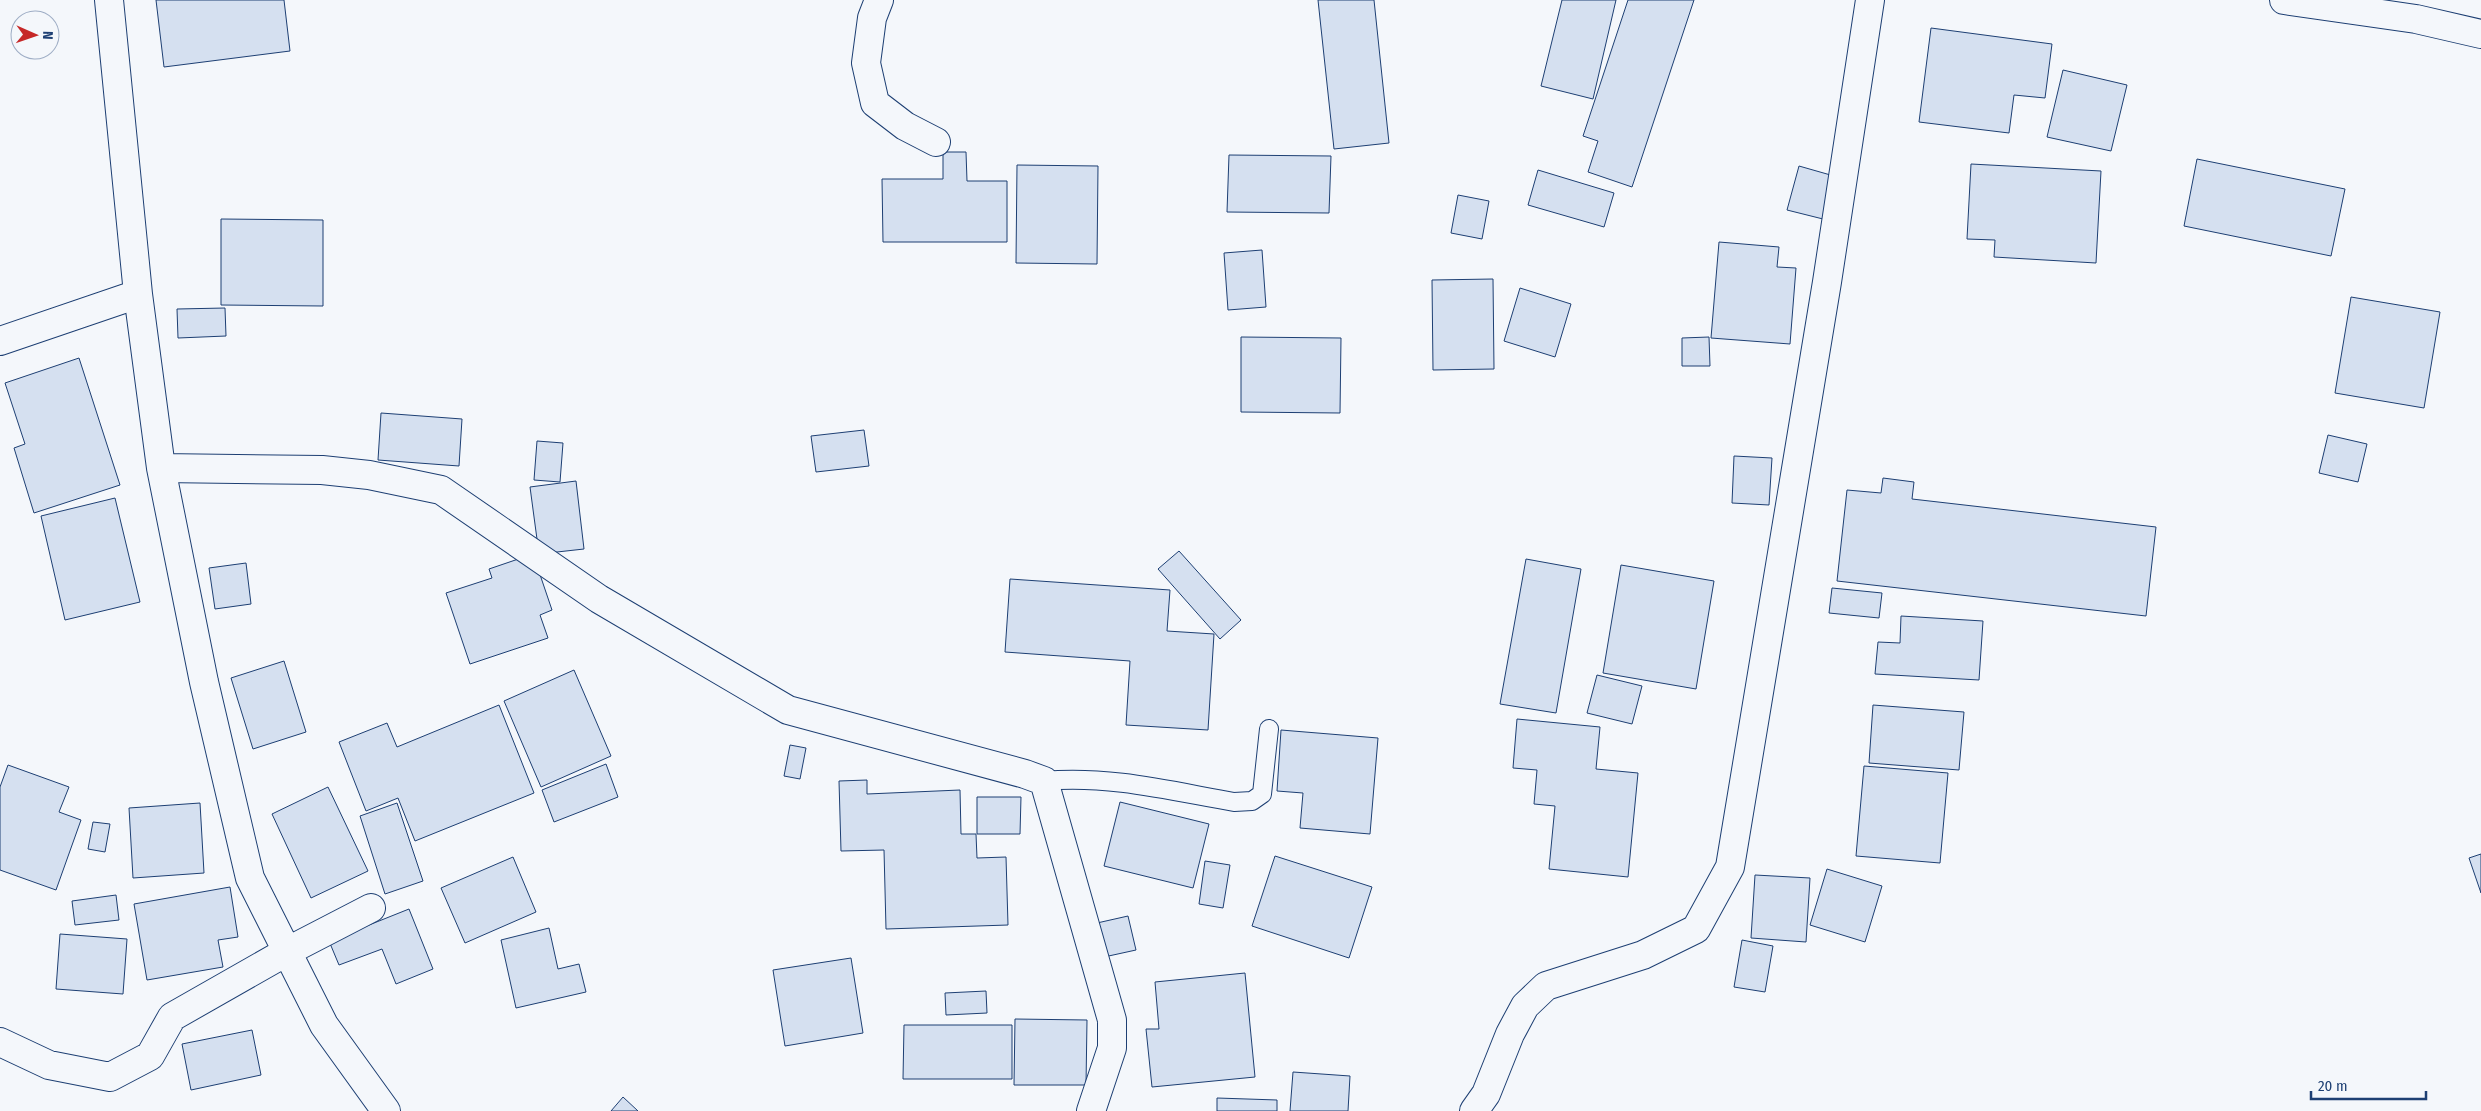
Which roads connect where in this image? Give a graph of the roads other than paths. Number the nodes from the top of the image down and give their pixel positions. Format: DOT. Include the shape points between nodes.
graph roads {
  1 [pos="109,0"];
  2 [pos="879,0"];
  3 [pos="1870,0"];
  4 [pos="2284,0"];
  5 [pos="2481,34"];
  6 [pos="936,142"];
  7 [pos="138,294"];
  8 [pos="0,341"];
  9 [pos="161,468"];
  10 [pos="1269,729"];
  11 [pos="1044,782"];
  12 [pos="371,908"];
  13 [pos="288,951"];
  14 [pos="0,1042"];
  15 [pos="386,1111"];
  16 [pos="1091,1111"];
  17 [pos="1474,1111"];
  1 -- 7 [label="street"];
  2 -- 6 [label="street" via="872,18 866,63 875,103 904,126"];
  3 -- 17 [label="street" via="1827,282 1730,867 1696,929 1643,955 1546,986 1525,1006 1486,1094"];
  4 -- 5 [label="street" via="2416,19"];
  7 -- 8 [label="street"];
  7 -- 9 [label="street"];
  9 -- 11 [label="street" via="322,470 369,475 441,490 599,599 788,710 1025,774"];
  9 -- 13 [label="street" via="204,682 250,878"];
  10 -- 11 [label="lane" via="1262,794 1252,801 1234,802 1104,779"];
  11 -- 16 [label="street" via="1112,1020 1112,1048"];
  12 -- 13 [label="street"];
  13 -- 14 [label="street" via="172,1017 150,1056 110,1077 49,1065"];
  13 -- 15 [label="street" via="324,1025"];
}
